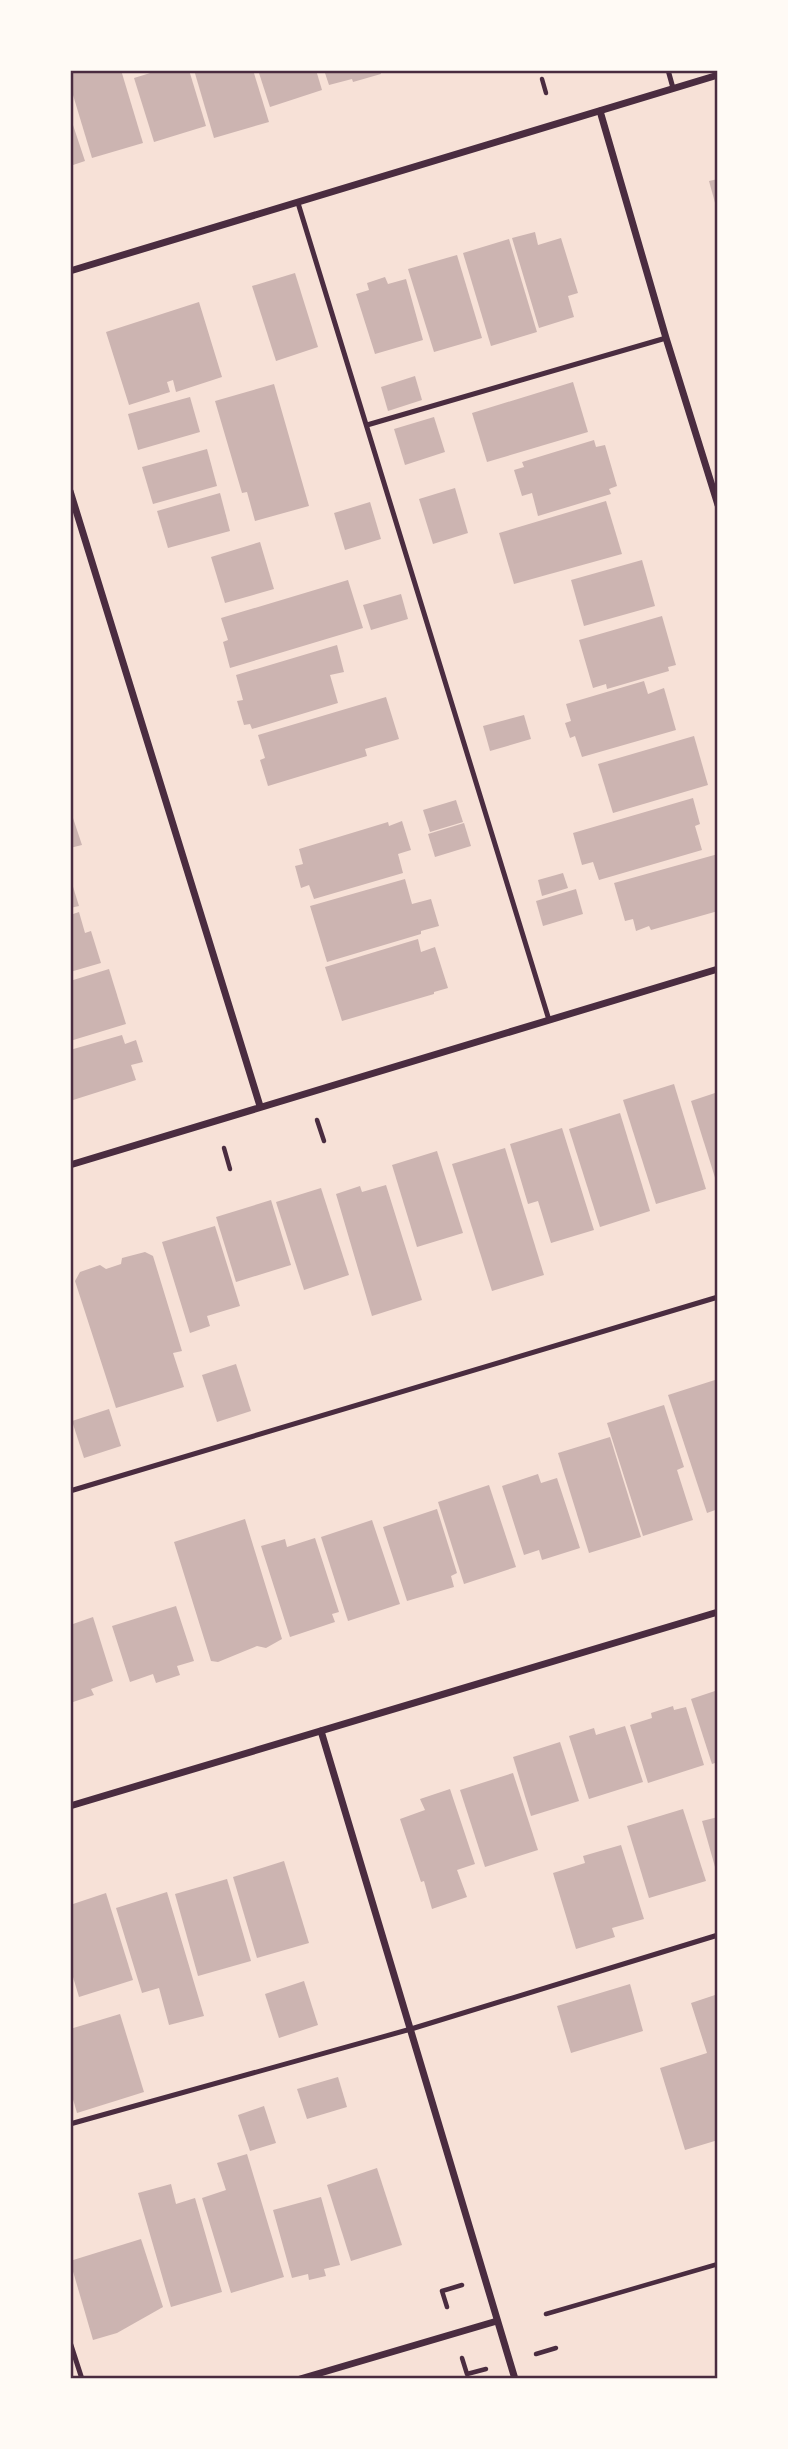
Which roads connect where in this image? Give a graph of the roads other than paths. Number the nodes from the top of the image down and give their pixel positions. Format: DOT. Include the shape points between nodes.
graph roads {
  1 [pos="667,70"];
  2 [pos="718,75"];
  3 [pos="673,88"];
  4 [pos="600,111"];
  5 [pos="298,203"];
  6 [pos="70,271"];
  7 [pos="666,338"];
  8 [pos="367,425"];
  9 [pos="70,491"];
  10 [pos="718,505"];
  11 [pos="718,969"];
  12 [pos="549,1020"];
  13 [pos="260,1107"];
  14 [pos="70,1165"];
  15 [pos="718,1297"];
  16 [pos="70,1491"];
  17 [pos="718,1612"];
  18 [pos="321,1731"];
  19 [pos="70,1806"];
  20 [pos="718,1935"];
  21 [pos="411,2029"];
  22 [pos="70,2124"];
  23 [pos="497,2321"];
  24 [pos="70,2342"];
  25 [pos="82,2379"];
  26 [pos="300,2379"];
  27 [pos="515,2379"];
  1 -- 3 [label="lane"];
  2 -- 3 [label="street"];
  3 -- 4 [label="street"];
  4 -- 5 [label="street"];
  4 -- 7 [label="street"];
  5 -- 6 [label="street"];
  5 -- 8 [label="lane"];
  7 -- 8 [label="lane"];
  7 -- 10 [label="street"];
  8 -- 12 [label="lane"];
  9 -- 13 [label="street"];
  11 -- 12 [label="street"];
  12 -- 13 [label="street"];
  13 -- 14 [label="street"];
  15 -- 16 [label="lane"];
  17 -- 18 [label="street"];
  18 -- 19 [label="street"];
  18 -- 21 [label="street"];
  20 -- 21 [label="lane"];
  21 -- 22 [label="lane"];
  21 -- 23 [label="street"];
  23 -- 26 [label="street"];
  23 -- 27 [label="street"];
  24 -- 25 [label="lane"];
}
